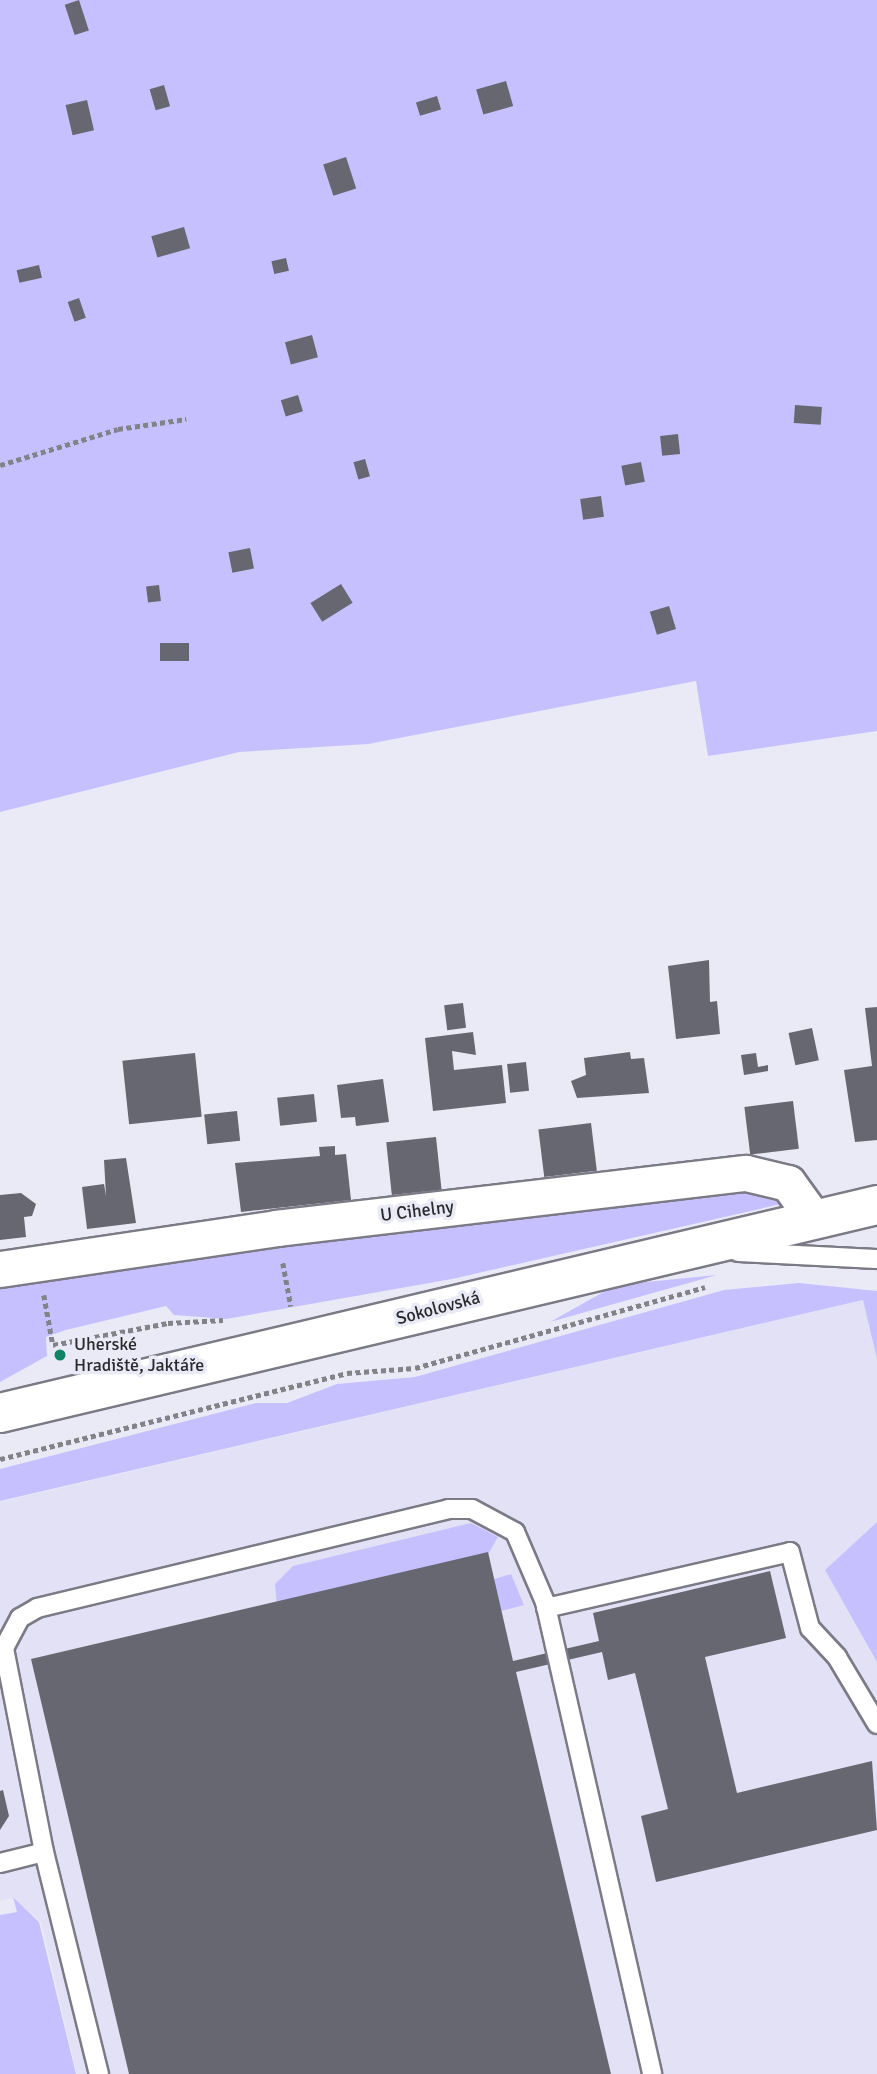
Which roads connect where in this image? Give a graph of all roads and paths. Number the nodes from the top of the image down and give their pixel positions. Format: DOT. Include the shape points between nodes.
graph roads {
  1 [pos="186,419"];
  2 [pos="0,466"];
  3 [pos="877,1205"];
  4 [pos="814,1219"];
  5 [pos="672,1251"];
  6 [pos="877,1259"];
  7 [pos="38,1262"];
  8 [pos="0,1269"];
  9 [pos="719,1283"];
  10 [pos="238,1319"];
  11 [pos="0,1413"];
  12 [pos="0,1459"];
  13 [pos="546,1608"];
  14 [pos="877,1724"];
  15 [pos="44,1852"];
  16 [pos="0,1863"];
  17 [pos="99,2074"];
  18 [pos="652,2074"];
  1 -- 2 [label="path" via="118,429"];
  3 -- 4 [label="main road, Sokolovská"];
  4 -- 5 [label="main road, Sokolovská"];
  4 -- 7 [label="street, U Cihelny" via="788,1183 746,1173"];
  5 -- 6 [label="lane"];
  5 -- 11 [label="main road, Sokolovská"];
  7 -- 8 [label="street, U Cihelny"];
  7 -- 10 [label="path" via="53,1345 168,1323"];
  9 -- 12 [label="path" via="415,1368 334,1376"];
  13 -- 14 [label="lane" via="790,1552 810,1628 837,1657"];
  13 -- 15 [label="lane" via="515,1532 472,1509 448,1509 37,1608 12,1624 4,1648"];
  13 -- 18 [label="lane"];
  15 -- 16 [label="lane"];
  15 -- 17 [label="lane"];
}
